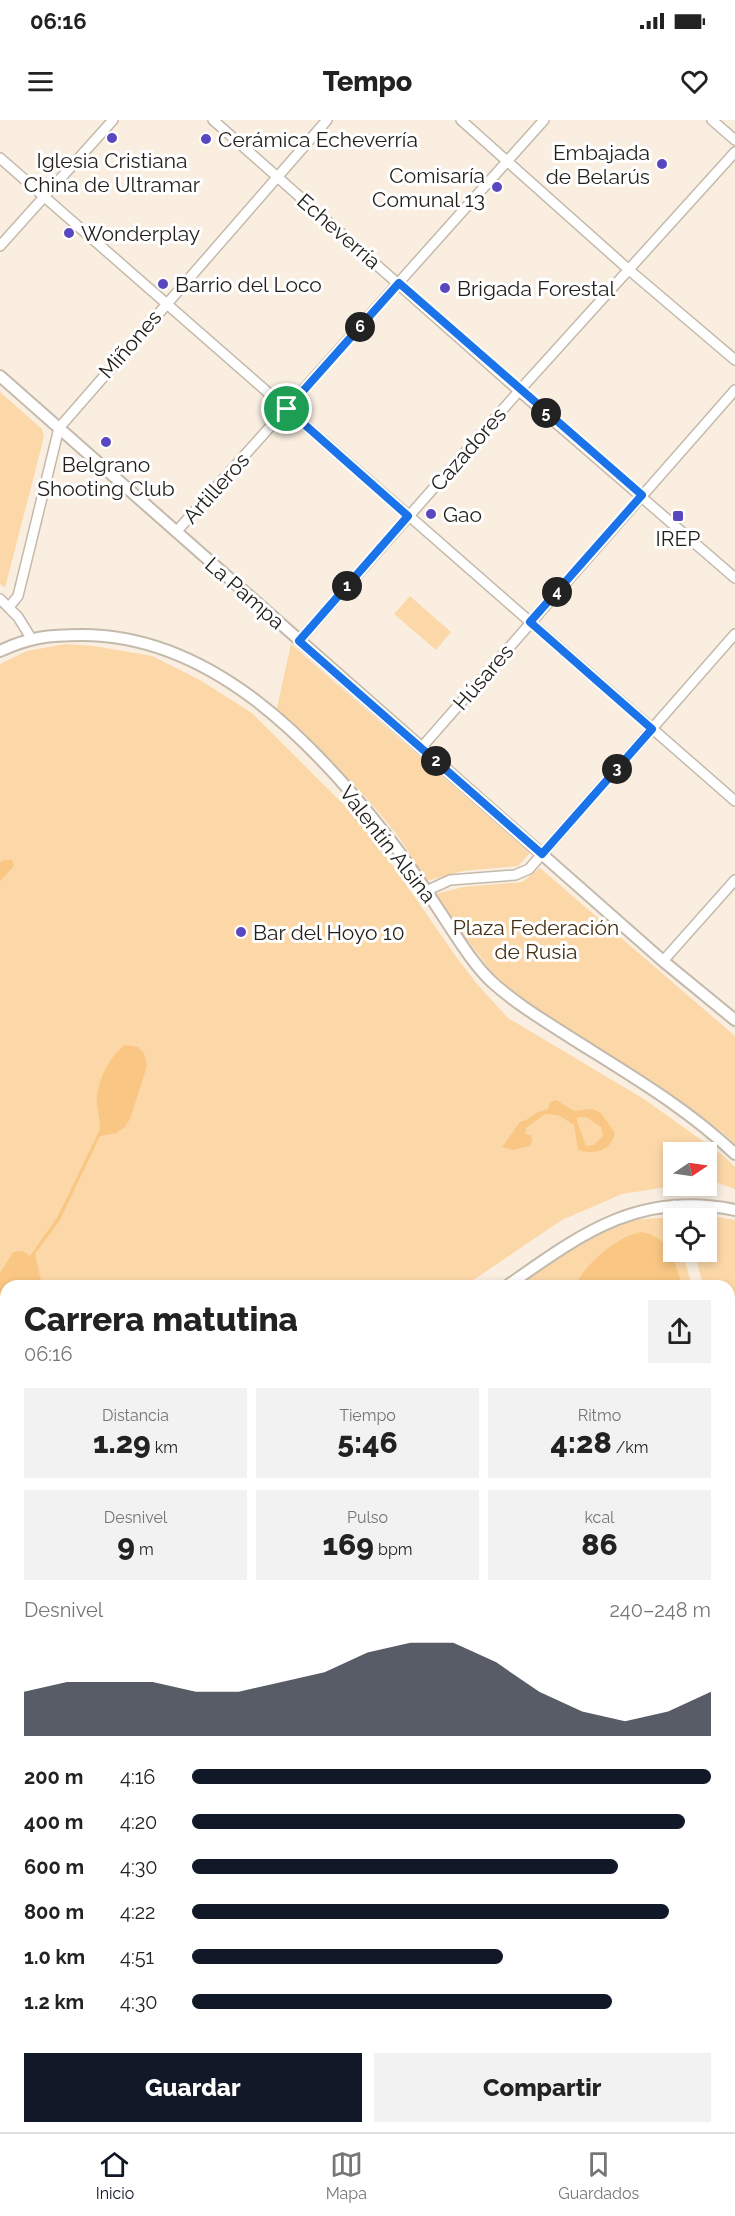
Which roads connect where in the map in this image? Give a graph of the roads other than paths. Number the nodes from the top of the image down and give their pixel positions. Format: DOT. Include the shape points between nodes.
graph roads {
  1 [pos="113,120"];
  2 [pos="213,120"];
  3 [pos="327,120"];
  4 [pos="460,120"];
  5 [pos="544,120"];
  6 [pos="712,120"];
  7 [pos="735,140"];
  8 [pos="735,152"];
  9 [pos="0,158"];
  10 [pos="507,161"];
  11 [pos="277,176"];
  12 [pos="45,197"];
  13 [pos="0,246"];
  14 [pos="628,269"];
  15 [pos="399,283"];
  16 [pos="165,304"];
  17 [pos="735,360"];
  18 [pos="0,376"];
  19 [pos="735,390"];
  20 [pos="519,391"];
  21 [pos="287,409"];
  22 [pos="58,428"];
  23 [pos="642,495"];
  24 [pos="408,516"];
  25 [pos="176,532"];
  26 [pos="735,578"];
  27 [pos="0,599"];
  28 [pos="9,607"];
  29 [pos="530,622"];
  30 [pos="735,634"];
  31 [pos="31,638"];
  32 [pos="299,641"];
  33 [pos="0,651"];
  34 [pos="652,729"];
  35 [pos="421,747"];
  36 [pos="735,801"];
  37 [pos="542,854"];
  38 [pos="735,880"];
  39 [pos="426,891"];
  40 [pos="663,961"];
  41 [pos="735,1020"];
  42 [pos="735,1154"];
  43 [pos="674,1205"];
  44 [pos="675,1208"];
  45 [pos="735,1210"];
  46 [pos="516,1280"];
  1 -- 12 [label="street"];
  2 -- 11 [label="street, Echeverría"];
  3 -- 11 [label="street, Miñones"];
  4 -- 10 [label="street"];
  5 -- 10 [label="street, Artilleros"];
  6 -- 7 [label="street"];
  8 -- 14 [label="street, Cazadores"];
  9 -- 12 [label="street"];
  10 -- 14 [label="street"];
  10 -- 15 [label="street, Artilleros"];
  11 -- 15 [label="street, Echeverría"];
  11 -- 16 [label="street, Miñones"];
  12 -- 13 [label="street"];
  12 -- 16 [label="street"];
  14 -- 17 [label="street"];
  14 -- 20 [label="street, Cazadores"];
  15 -- 20 [label="street, Echeverría"];
  15 -- 21 [label="street, Artilleros"];
  16 -- 21 [label="street"];
  16 -- 22 [label="street, Miñones"];
  18 -- 22 [label="street, La Pampa"];
  19 -- 23 [label="street, Húsares"];
  20 -- 23 [label="street, Echeverría"];
  20 -- 24 [label="street, Cazadores"];
  21 -- 24 [label="street"];
  21 -- 25 [label="street, Artilleros"];
  22 -- 25 [label="street, La Pampa"];
  22 -- 28 [label="street, Miñones" via="18,596"];
  23 -- 26 [label="street, Echeverría"];
  23 -- 29 [label="street, Húsares"];
  24 -- 29 [label="street"];
  24 -- 32 [label="street, Cazadores"];
  25 -- 32 [label="street, La Pampa"];
  27 -- 28 [label="street"];
  28 -- 31 [label="street"];
  29 -- 34 [label="street"];
  29 -- 35 [label="street, Húsares"];
  30 -- 34 [label="street"];
  31 -- 33 [label="street, Valentín Alsina"];
  31 -- 39 [label="street, Valentín Alsina" via="97,635 129,639 174,654 221,678 275,715 304,741 387,836"];
  32 -- 35 [label="street, La Pampa"];
  34 -- 36 [label="street"];
  34 -- 37 [label="street"];
  35 -- 37 [label="street, La Pampa"];
  37 -- 39 [label="street" via="522,873 450,880"];
  37 -- 40 [label="street, La Pampa"];
  38 -- 40 [label="street"];
  39 -- 42 [label="street, Valentín Alsina" via="492,981 521,1005 690,1115"];
  40 -- 41 [label="street, La Pampa"];
  43 -- 44 [label="street"];
  43 -- 45 [label="street"];
  43 -- 46 [label="street" via="639,1211 606,1223"];
}
